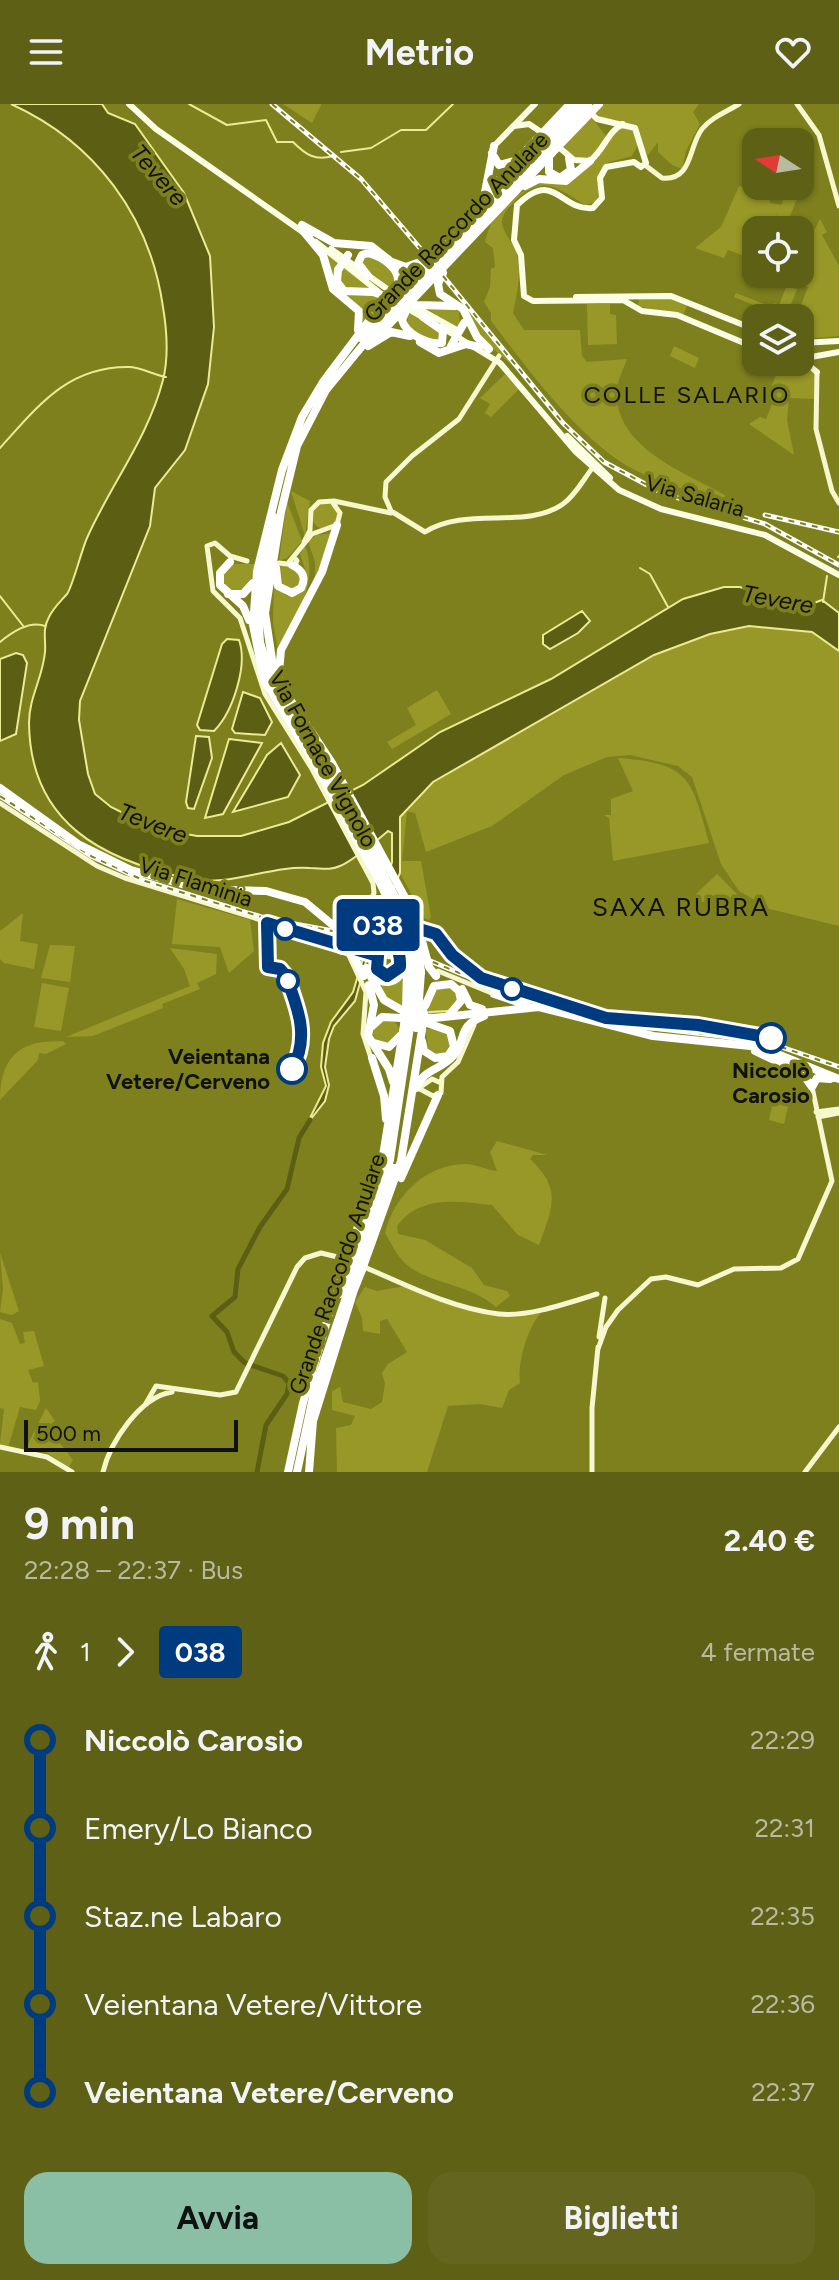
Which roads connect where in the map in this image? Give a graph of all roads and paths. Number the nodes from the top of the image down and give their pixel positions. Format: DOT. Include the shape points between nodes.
graph roads {
  1 [pos="131,104"];
  2 [pos="536,104"];
  3 [pos="570,104"];
  4 [pos="580,104"];
  5 [pos="588,104"];
  6 [pos="599,104"];
  7 [pos="739,104"];
  8 [pos="797,104"];
  9 [pos="597,119"];
  10 [pos="623,124"];
  11 [pos="514,126"];
  12 [pos="538,127"];
  13 [pos="608,141"];
  14 [pos="543,148"];
  15 [pos="493,155"];
  16 [pos="641,155"];
  17 [pos="521,156"];
  18 [pos="569,158"];
  19 [pos="590,161"];
  20 [pos="634,162"];
  21 [pos="645,165"];
  22 [pos="508,199"];
  23 [pos="839,206"];
  24 [pos="472,208"];
  25 [pos="303,229"];
  26 [pos="427,257"];
  27 [pos="452,259"];
  28 [pos="389,260"];
  29 [pos="368,276"];
  30 [pos="388,294"];
  31 [pos="419,295"];
  32 [pos="641,295"];
  33 [pos="564,299"];
  34 [pos="413,307"];
  35 [pos="636,308"];
  36 [pos="423,317"];
  37 [pos="742,324"];
  38 [pos="837,340"];
  39 [pos="419,341"];
  40 [pos="742,342"];
  41 [pos="814,342"];
  42 [pos="348,346"];
  43 [pos="368,346"];
  44 [pos="479,347"];
  45 [pos="489,349"];
  46 [pos="839,352"];
  47 [pos="822,356"];
  48 [pos="814,357"];
  49 [pos="498,358"];
  50 [pos="814,370"];
  51 [pos="817,372"];
  52 [pos="333,374"];
  53 [pos="287,457"];
  54 [pos="594,467"];
  55 [pos="328,501"];
  56 [pos="839,503"];
  57 [pos="352,505"];
  58 [pos="390,510"];
  59 [pos="340,513"];
  60 [pos="310,521"];
  61 [pos="337,525"];
  62 [pos="323,531"];
  63 [pos="277,537"];
  64 [pos="304,542"];
  65 [pos="222,548"];
  66 [pos="228,560"];
  67 [pos="247,561"];
  68 [pos="292,561"];
  69 [pos="279,563"];
  70 [pos="256,566"];
  71 [pos="839,573"];
  72 [pos="228,594"];
  73 [pos="256,656"];
  74 [pos="285,692"];
  75 [pos="321,766"];
  76 [pos="0,786"];
  77 [pos="0,803"];
  78 [pos="404,897"];
  79 [pos="356,915"];
  80 [pos="354,926"];
  81 [pos="401,933"];
  82 [pos="420,935"];
  83 [pos="352,949"];
  84 [pos="374,955"];
  85 [pos="398,958"];
  86 [pos="412,970"];
  87 [pos="437,973"];
  88 [pos="366,976"];
  89 [pos="494,994"];
  90 [pos="535,1007"];
  91 [pos="490,1014"];
  92 [pos="417,1020"];
  93 [pos="474,1025"];
  94 [pos="755,1051"];
  95 [pos="372,1058"];
  96 [pos="837,1079"];
  97 [pos="390,1084"];
  98 [pos="442,1084"];
  99 [pos="812,1087"];
  100 [pos="438,1095"];
  101 [pos="392,1108"];
  102 [pos="839,1111"];
  103 [pos="817,1115"];
  104 [pos="407,1128"];
  105 [pos="365,1209"];
  106 [pos="378,1230"];
  107 [pos="354,1263"];
  108 [pos="353,1293"];
  109 [pos="606,1322"];
  110 [pos="315,1388"];
  111 [pos="177,1392"];
  112 [pos="155,1395"];
  113 [pos="839,1427"];
  114 [pos="0,1447"];
  115 [pos="72,1472"];
  116 [pos="103,1472"];
  117 [pos="288,1472"];
  118 [pos="298,1472"];
  119 [pos="309,1472"];
  120 [pos="592,1472"];
  121 [pos="805,1472"];
  1 -- 25 [label="main road" via="156,129"];
  2 -- 11 [label="main road"];
  2 -- 12 [label="main road" via="533,117"];
  3 -- 14 [label="highway, Grande Raccordo Anulare, bridge"];
  4 -- 9 [label="main road"];
  4 -- 14 [label="highway, Grande Raccordo Anulare, bridge"];
  5 -- 14 [label="highway, Grande Raccordo Anulare, bridge"];
  6 -- 14 [label="highway, Grande Raccordo Anulare, bridge"];
  7 -- 21 [label="street" via="701,130 680,175 662,178"];
  8 -- 23 [label="street" via="816,130"];
  9 -- 10 [label="main road"];
  9 -- 13 [label="main road"];
  10 -- 13 [label="main road"];
  10 -- 16 [label="main road" via="636,129"];
  11 -- 12 [label="main road"];
  11 -- 15 [label="main road"];
  12 -- 18 [label="main road"];
  13 -- 19 [label="main road"];
  14 -- 17 [label="highway, Grande Raccordo Anulare"];
  14 -- 18 [label="highway" via="548,170 557,178 570,172"];
  14 -- 22 [label="highway, Grande Raccordo Anulare"];
  14 -- 52 [label="highway, Grande Raccordo Anulare"];
  15 -- 17 [label="highway" via="509,164"];
  15 -- 24 [label="highway" via="488,185"];
  16 -- 20 [label="main road"];
  16 -- 21 [label="main road"];
  17 -- 24 [label="highway, Grande Raccordo Anulare"];
  18 -- 19 [label="main road"];
  19 -- 22 [label="highway" via="566,181 536,180"];
  20 -- 21 [label="main road"];
  20 -- 33 [label="main road" via="605,168 602,198 593,208 542,189 516,206 514,240 521,255 523,295 533,301"];
  22 -- 27 [label="highway, Grande Raccordo Anulare"];
  24 -- 26 [label="highway, Grande Raccordo Anulare"];
  25 -- 28 [label="highway" via="330,241 373,247"];
  25 -- 29 [label="main road"];
  25 -- 30 [label="main road"];
  25 -- 42 [label="highway" via="323,255 334,290 360,314 360,327"];
  26 -- 28 [label="highway" via="406,267"];
  26 -- 30 [label="highway, Grande Raccordo Anulare"];
  27 -- 31 [label="highway, Grande Raccordo Anulare"];
  27 -- 45 [label="highway" via="438,281 439,292 464,310"];
  28 -- 30 [label="highway, bridge" via="364,249 348,255 337,282 344,291"];
  29 -- 30 [label="main road"];
  29 -- 30 [label="highway" via="358,263 367,253 398,273 399,282"];
  30 -- 42 [label="highway, Grande Raccordo Anulare"];
  31 -- 36 [label="highway" via="402,317 403,325 429,342 442,343 443,331"];
  31 -- 43 [label="highway, Grande Raccordo Anulare"];
  32 -- 33 [label="main road"];
  32 -- 35 [label="main road"];
  32 -- 37 [label="main road" via="678,297"];
  33 -- 35 [label="main road" via="623,300"];
  34 -- 36 [label="main road, Via Salaria"];
  34 -- 39 [label="highway, bridge" via="453,305 464,323 451,346 440,350"];
  34 -- 45 [label="main road, Via Salaria"];
  35 -- 40 [label="main road" via="677,315"];
  36 -- 44 [label="main road, Via Salaria"];
  38 -- 41 [label="main road"];
  39 -- 43 [label="highway" via="394,332"];
  39 -- 44 [label="highway" via="439,353 466,344"];
  42 -- 52 [label="highway, Grande Raccordo Anulare"];
  43 -- 52 [label="highway, Grande Raccordo Anulare"];
  44 -- 49 [label="main road, Via Salaria"];
  45 -- 49 [label="main road, Via Salaria"];
  46 -- 47 [label="main road"];
  47 -- 48 [label="main road"];
  47 -- 51 [label="main road"];
  49 -- 54 [label="main road, Via Salaria"];
  49 -- 58 [label="street" via="457,421 389,477 384,490"];
  50 -- 51 [label="main road"];
  51 -- 56 [label="street" via="815,422"];
  52 -- 53 [label="highway, Grande Raccordo Anulare" via="302,417"];
  52 -- 63 [label="highway, Grande Raccordo Anulare" via="299,440"];
  53 -- 70 [label="highway, Grande Raccordo Anulare"];
  53 -- 75 [label="highway, Grande Raccordo Anulare" via="262,580 259,635 276,693"];
  54 -- 58 [label="street" via="570,498 550,511 451,521 425,532"];
  54 -- 71 [label="main road, Via Salaria" via="641,502 769,537"];
  55 -- 57 [label="street"];
  55 -- 59 [label="street"];
  55 -- 60 [label="street" via="314,505"];
  57 -- 58 [label="street"];
  57 -- 59 [label="street"];
  59 -- 61 [label="street"];
  60 -- 62 [label="street"];
  60 -- 64 [label="street"];
  61 -- 62 [label="street"];
  61 -- 74 [label="highway" via="322,572 280,653"];
  62 -- 64 [label="street"];
  63 -- 68 [label="highway" via="276,581 290,593 304,581"];
  63 -- 74 [label="highway, Grande Raccordo Anulare" via="265,621 271,658"];
  64 -- 68 [label="street"];
  65 -- 66 [label="street"];
  65 -- 67 [label="street"];
  65 -- 75 [label="street, Via Fornace Vignolo" via="212,542 207,547 212,590 240,618 261,687"];
  66 -- 67 [label="street"];
  66 -- 72 [label="highway" via="219,583"];
  67 -- 70 [label="street"];
  68 -- 69 [label="street"];
  70 -- 72 [label="highway" via="246,593"];
  70 -- 73 [label="highway, Grande Raccordo Anulare"];
  72 -- 73 [label="highway" via="247,613"];
  73 -- 75 [label="highway, Grande Raccordo Anulare" via="271,696"];
  74 -- 75 [label="highway, Grande Raccordo Anulare"];
  75 -- 78 [label="highway, Grande Raccordo Anulare"];
  75 -- 79 [label="street, Via Fornace Vignolo" via="370,877 373,895"];
  75 -- 81 [label="highway, Grande Raccordo Anulare"];
  75 -- 86 [label="highway, Grande Raccordo Anulare, bridge" via="400,906 411,942"];
  76 -- 83 [label="highway, bridge" via="87,845 134,868 198,885 268,887 302,896 336,921"];
  76 -- 88 [label="highway, bridge" via="78,844 131,870 200,889 263,890 305,902 340,931"];
  77 -- 83 [label="street, Via Flaminia" via="115,875"];
  78 -- 82 [label="highway, bridge"];
  78 -- 86 [label="highway, Grande Raccordo Anulare, bridge" via="416,932"];
  79 -- 80 [label="street"];
  79 -- 80 [label="street" via="345,919"];
  80 -- 86 [label="street, bridge" via="363,935 393,943"];
  81 -- 83 [label="highway, bridge" via="385,910 360,906 348,921"];
  81 -- 86 [label="highway, Grande Raccordo Anulare, bridge"];
  82 -- 86 [label="highway, bridge"];
  82 -- 87 [label="highway, bridge" via="429,968"];
  83 -- 84 [label="street, Via Flaminia"];
  83 -- 88 [label="highway, bridge"];
  83 -- 88 [label="street, bridge"];
  84 -- 85 [label="street, Via Flaminia"];
  84 -- 86 [label="street" via="383,975"];
  86 -- 88 [label="highway" via="388,983"];
  86 -- 92 [label="highway, Grande Raccordo Anulare"];
  86 -- 92 [label="highway"];
  87 -- 89 [label="street"];
  87 -- 91 [label="highway" via="458,985 471,1006"];
  88 -- 92 [label="highway" via="390,1005"];
  88 -- 92 [label="highway" via="384,1006"];
  88 -- 95 [label="street" via="363,1032"];
  88 -- 101 [label="highway" via="375,1003 367,1034 391,1073"];
  89 -- 90 [label="highway"];
  90 -- 91 [label="highway"];
  90 -- 96 [label="highway" via="641,1034 748,1045"];
  91 -- 92 [label="highway"];
  91 -- 93 [label="highway"];
  91 -- 94 [label="highway" via="540,1011 650,1040"];
  91 -- 104 [label="highway" via="465,1027 451,1058 422,1075"];
  92 -- 92 [label="highway" via="450,1031 455,1042 451,1053 429,1056"];
  92 -- 101 [label="highway, Grande Raccordo Anulare"];
  92 -- 104 [label="highway"];
  92 -- 107 [label="highway, Grande Raccordo Anulare" via="390,1160"];
  93 -- 98 [label="street"];
  94 -- 96 [label="highway"];
  94 -- 99 [label="highway" via="802,1073"];
  95 -- 97 [label="street"];
  95 -- 105 [label="highway" via="386,1114"];
  96 -- 99 [label="highway" via="817,1078"];
  98 -- 100 [label="street"];
  98 -- 100 [label="street" via="434,1079 418,1088"];
  99 -- 103 [label="street"];
  100 -- 106 [label="highway"];
  101 -- 105 [label="highway, Grande Raccordo Anulare" via="382,1162"];
  102 -- 103 [label="street"];
  103 -- 109 [label="street" via="832,1177 804,1250 790,1265 734,1269 698,1285 658,1277"];
  104 -- 106 [label="highway"];
  105 -- 107 [label="highway, Grande Raccordo Anulare"];
  106 -- 107 [label="highway"];
  107 -- 108 [label="highway"];
  107 -- 110 [label="highway, Grande Raccordo Anulare"];
  107 -- 117 [label="highway, Grande Raccordo Anulare" via="319,1348"];
  108 -- 110 [label="highway"];
  108 -- 119 [label="highway" via="313,1421"];
  109 -- 111 [label="street" via="599,1299 499,1314 321,1253 297,1267 240,1389 228,1395"];
  109 -- 120 [label="street" via="592,1408"];
  110 -- 118 [label="highway, Grande Raccordo Anulare"];
  111 -- 112 [label="street"];
  111 -- 112 [label="street" via="159,1388"];
  112 -- 116 [label="street" via="112,1448"];
  113 -- 121 [label="street"];
  114 -- 115 [label="street" via="47,1457"];
}
